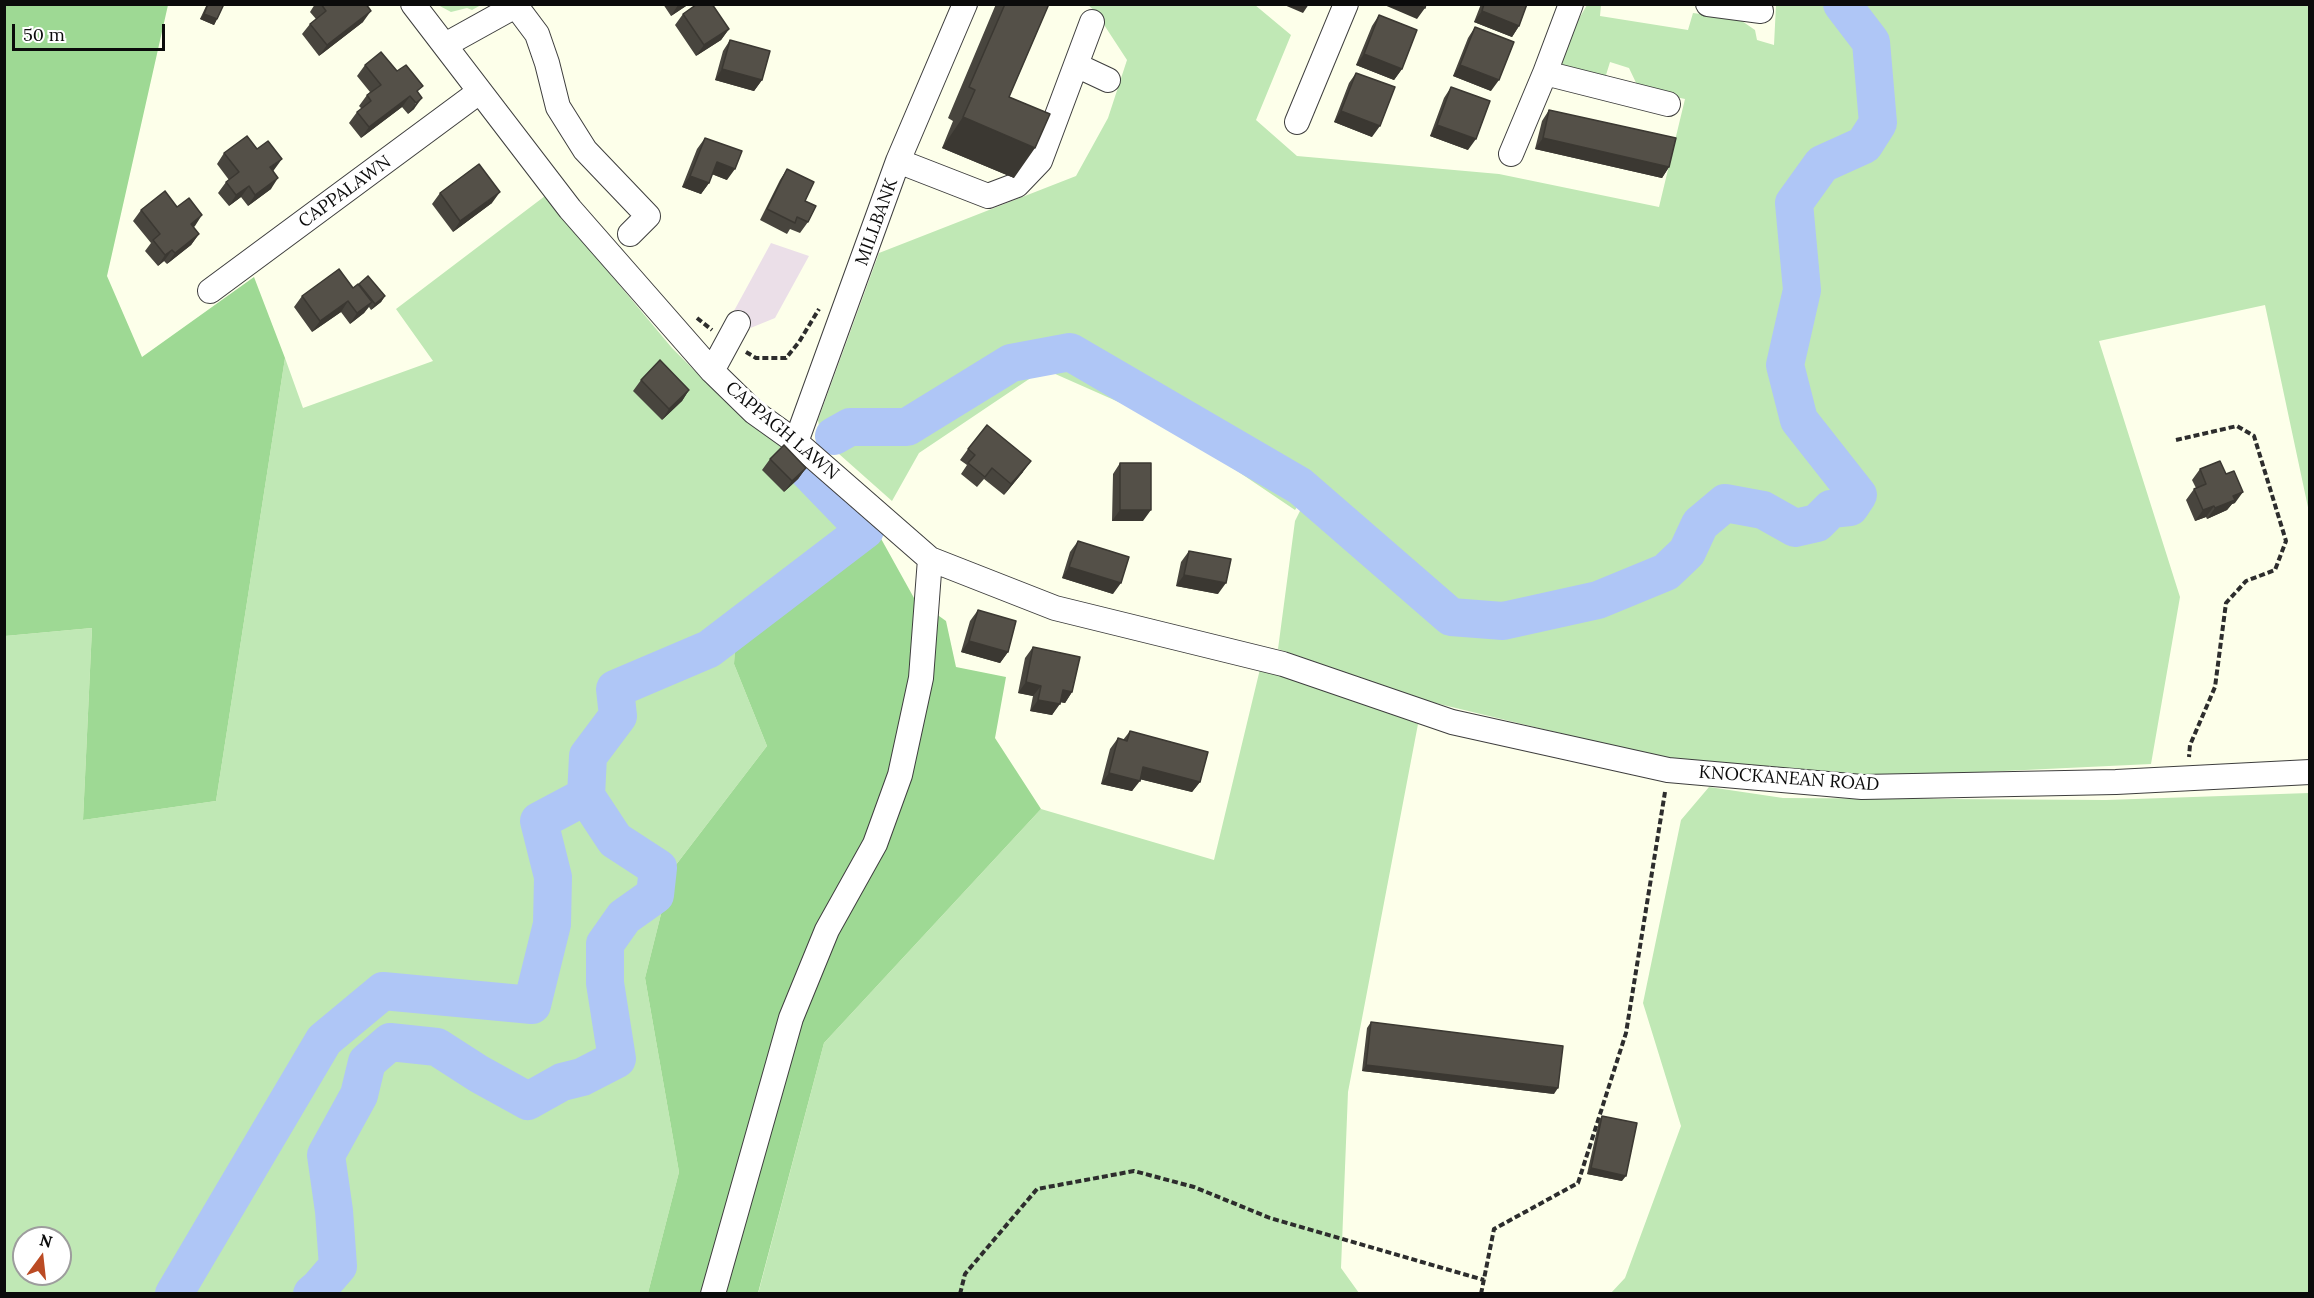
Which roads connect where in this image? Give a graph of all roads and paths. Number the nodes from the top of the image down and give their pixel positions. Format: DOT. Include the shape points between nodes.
graph roads {
  1 [pos="413,4"];
  2 [pos="965,4"];
  3 [pos="1346,4"];
  4 [pos="1571,4"];
  5 [pos="1708,4"];
  6 [pos="518,5"];
  7 [pos="1761,11"];
  8 [pos="1092,22"];
  9 [pos="445,45"];
  10 [pos="1076,65"];
  11 [pos="1545,72"];
  12 [pos="1108,80"];
  13 [pos="479,92"];
  14 [pos="1668,104"];
  15 [pos="1297,122"];
  16 [pos="1511,154"];
  17 [pos="898,161"];
  18 [pos="630,234"];
  19 [pos="210,291"];
  20 [pos="738,323"];
  21 [pos="712,372"];
  22 [pos="2176,440"];
  23 [pos="796,442"];
  24 [pos="930,559"];
  25 [pos="1283,664"];
  26 [pos="1668,770"];
  27 [pos="2310,772"];
  28 [pos="2188,778"];
  29 [pos="1484,1280"];
  30 [pos="713,1293"];
  31 [pos="960,1293"];
  32 [pos="1481,1293"];
  1 -- 9 [label="street, CAPPAGH LAWN"];
  2 -- 17 [label="street, MILLBANK"];
  3 -- 15 [label="street"];
  4 -- 11 [label="street"];
  5 -- 7 [label="street"];
  6 -- 9 [label="street"];
  6 -- 18 [label="street" via="537,34 558,107 585,150 648,216"];
  8 -- 10 [label="street"];
  9 -- 13 [label="street, CAPPAGH LAWN"];
  10 -- 12 [label="street"];
  10 -- 17 [label="street" via="1040,161 1017,186 988,196"];
  11 -- 14 [label="street"];
  11 -- 16 [label="street"];
  13 -- 19 [label="street, CAPPALAWN"];
  13 -- 21 [label="street, CAPPAGH LAWN" via="570,209"];
  17 -- 23 [label="street, MILLBANK"];
  20 -- 21 [label="street"];
  21 -- 23 [label="street, CAPPAGH LAWN" via="754,412"];
  22 -- 28 [label="path" via="2237,426 2254,436 2286,542 2275,570 2246,581 2226,603 2215,687 2190,745"];
  23 -- 24 [label="street, CAPPAGH LAWN"];
  24 -- 25 [label="street, CAPPAGH LAWN" via="1055,608"];
  24 -- 30 [label="street" via="921,678 900,775 875,844 827,930 791,1018"];
  25 -- 26 [label="street, KNOCKANEAN ROAD" via="1452,722"];
  26 -- 28 [label="street, KNOCKANEAN ROAD" via="1862,787"];
  26 -- 29 [label="path" via="1626,1033 1578,1183 1494,1229"];
  27 -- 28 [label="street, KNOCKANEAN ROAD"];
  29 -- 31 [label="path" via="1270,1218 1194,1187 1134,1171 1037,1189 965,1274"];
  29 -- 32 [label="path"];
}
